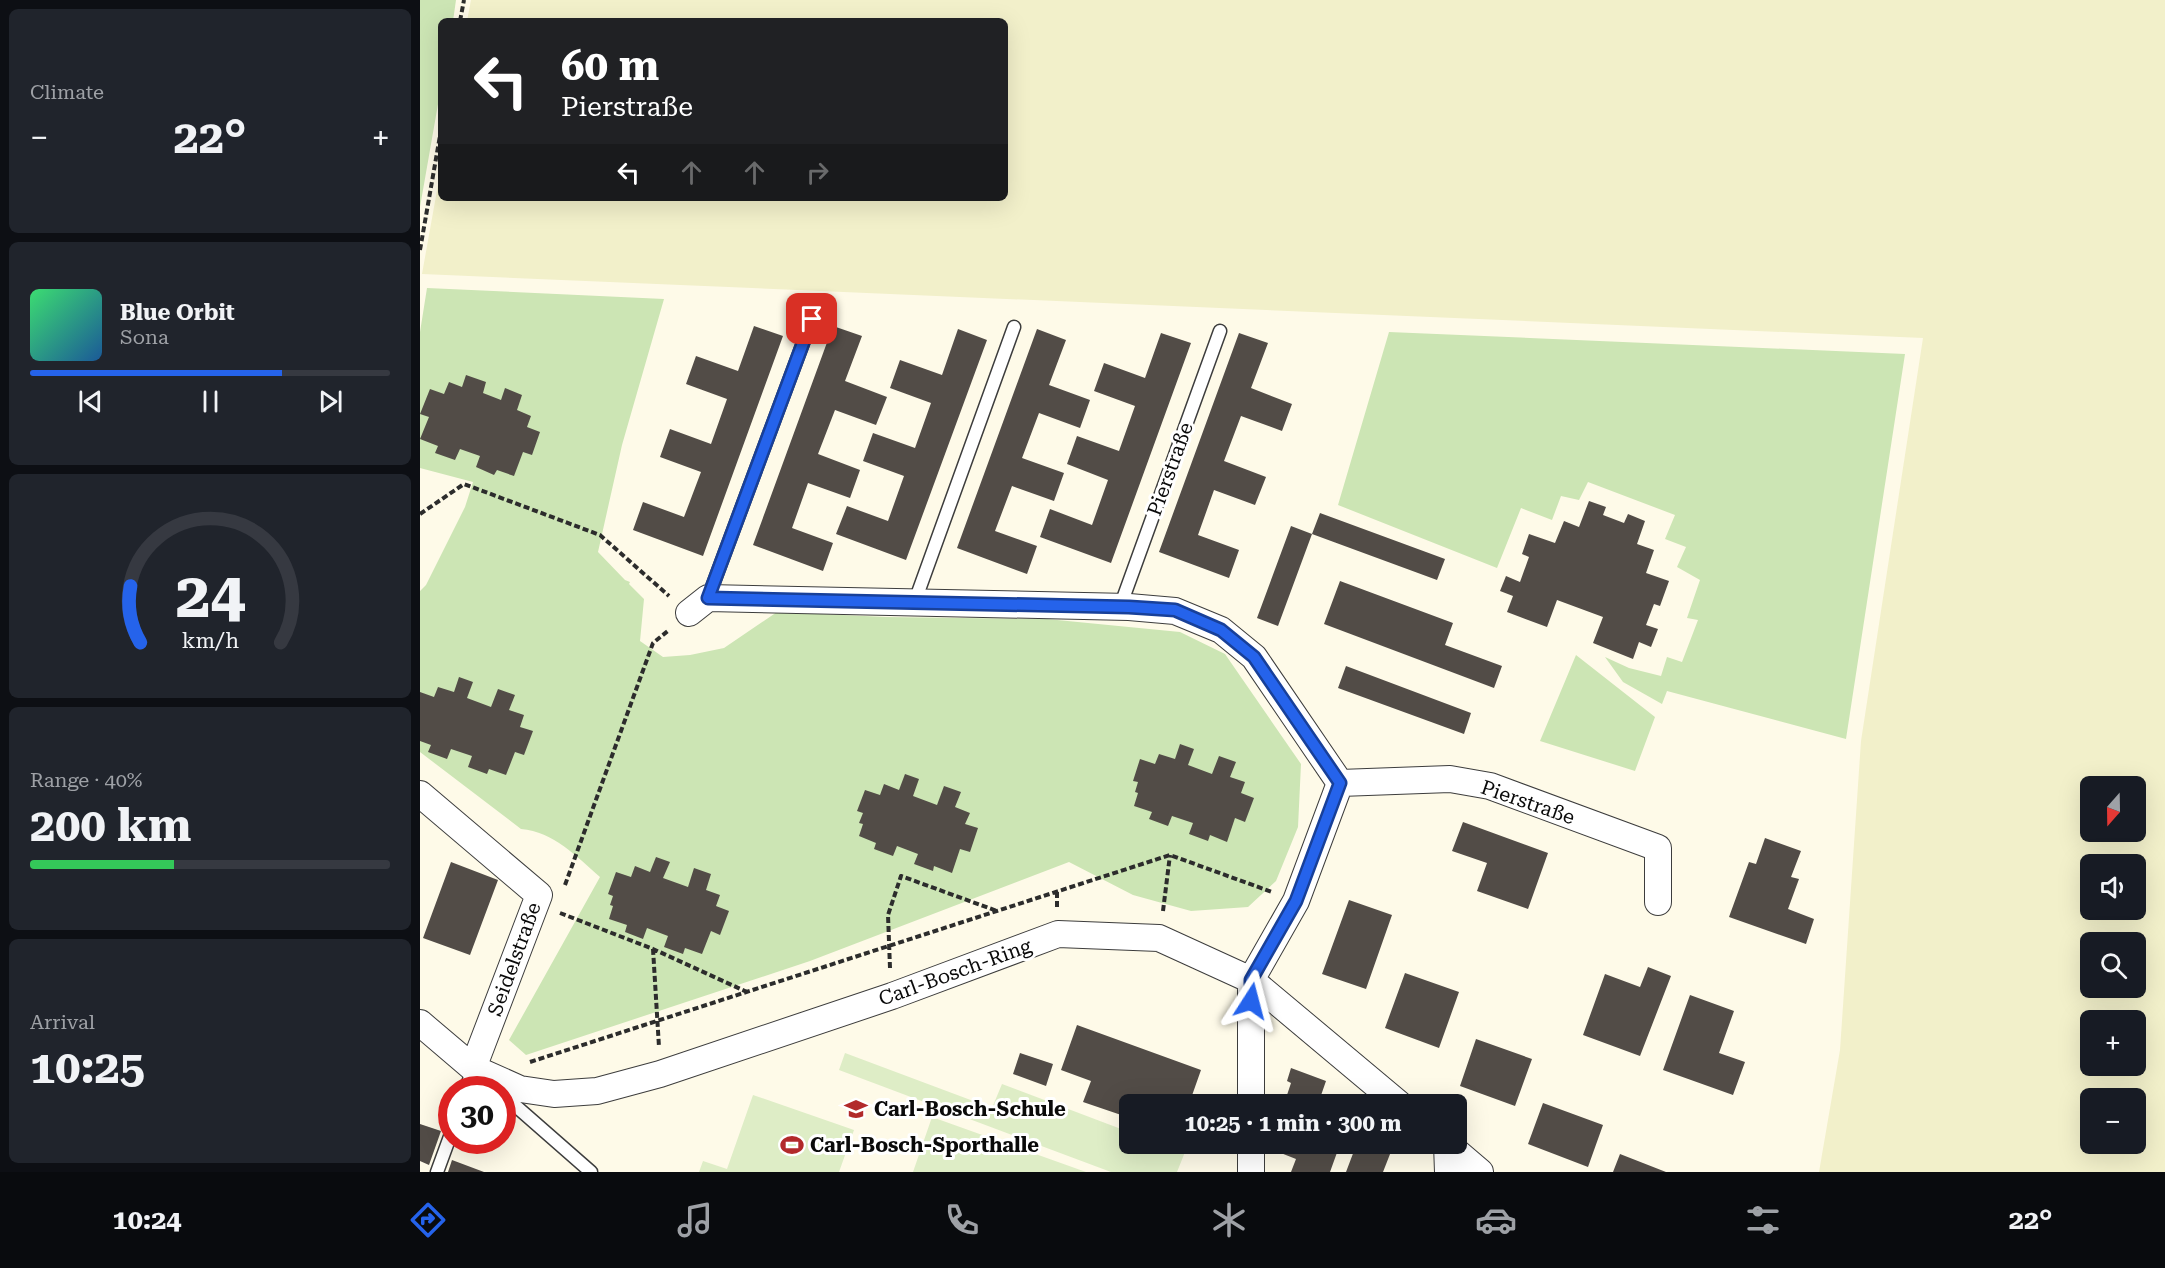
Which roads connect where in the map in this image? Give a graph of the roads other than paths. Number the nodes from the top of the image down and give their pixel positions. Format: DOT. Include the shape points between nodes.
graph roads {
  1 [pos="812,319"];
  2 [pos="1014,327"];
  3 [pos="1220,331"];
  4 [pos="915,601"];
  5 [pos="698,605"];
  6 [pos="1120,607"];
  7 [pos="1340,783"];
  8 [pos="420,794"];
  9 [pos="1658,902"];
  10 [pos="1251,980"];
  11 [pos="420,1023"];
  12 [pos="467,1076"];
  13 [pos="471,1076"];
  14 [pos="516,1088"];
  15 [pos="1251,1094"];
  16 [pos="1387,1094"];
  17 [pos="516,1106"];
  18 [pos="444,1154"];
  19 [pos="1251,1154"];
  20 [pos="1447,1154"];
  21 [pos="1460,1154"];
  22 [pos="437,1172"];
  23 [pos="591,1172"];
  24 [pos="1251,1172"];
  25 [pos="1448,1172"];
  26 [pos="1480,1172"];
  1 -- 5 [label="lane"];
  2 -- 4 [label="lane"];
  3 -- 6 [label="lane, Pierstraße"];
  4 -- 5 [label="street"];
  4 -- 6 [label="street"];
  6 -- 7 [label="street" via="1175,610 1221,630 1254,657"];
  7 -- 9 [label="street, Pierstraße" via="1450,779 1490,786 1636,840 1658,849"];
  7 -- 10 [label="street" via="1296,901"];
  8 -- 13 [label="street, Seidelstraße" via="537,899"];
  10 -- 14 [label="street, Carl-Bosch-Ring" via="1159,938 1058,934 892,996 660,1074 597,1091 554,1094"];
  10 -- 15 [label="street"];
  10 -- 16 [label="street, Carl-Bosch-Ring"];
  11 -- 12 [label="street, Carl-Bosch-Ring"];
  17 -- 23 [label="lane"];
  18 -- 22 [label="lane"];
  19 -- 24 [label="street"];
  20 -- 25 [label="street"];
  21 -- 26 [label="street"];
}
